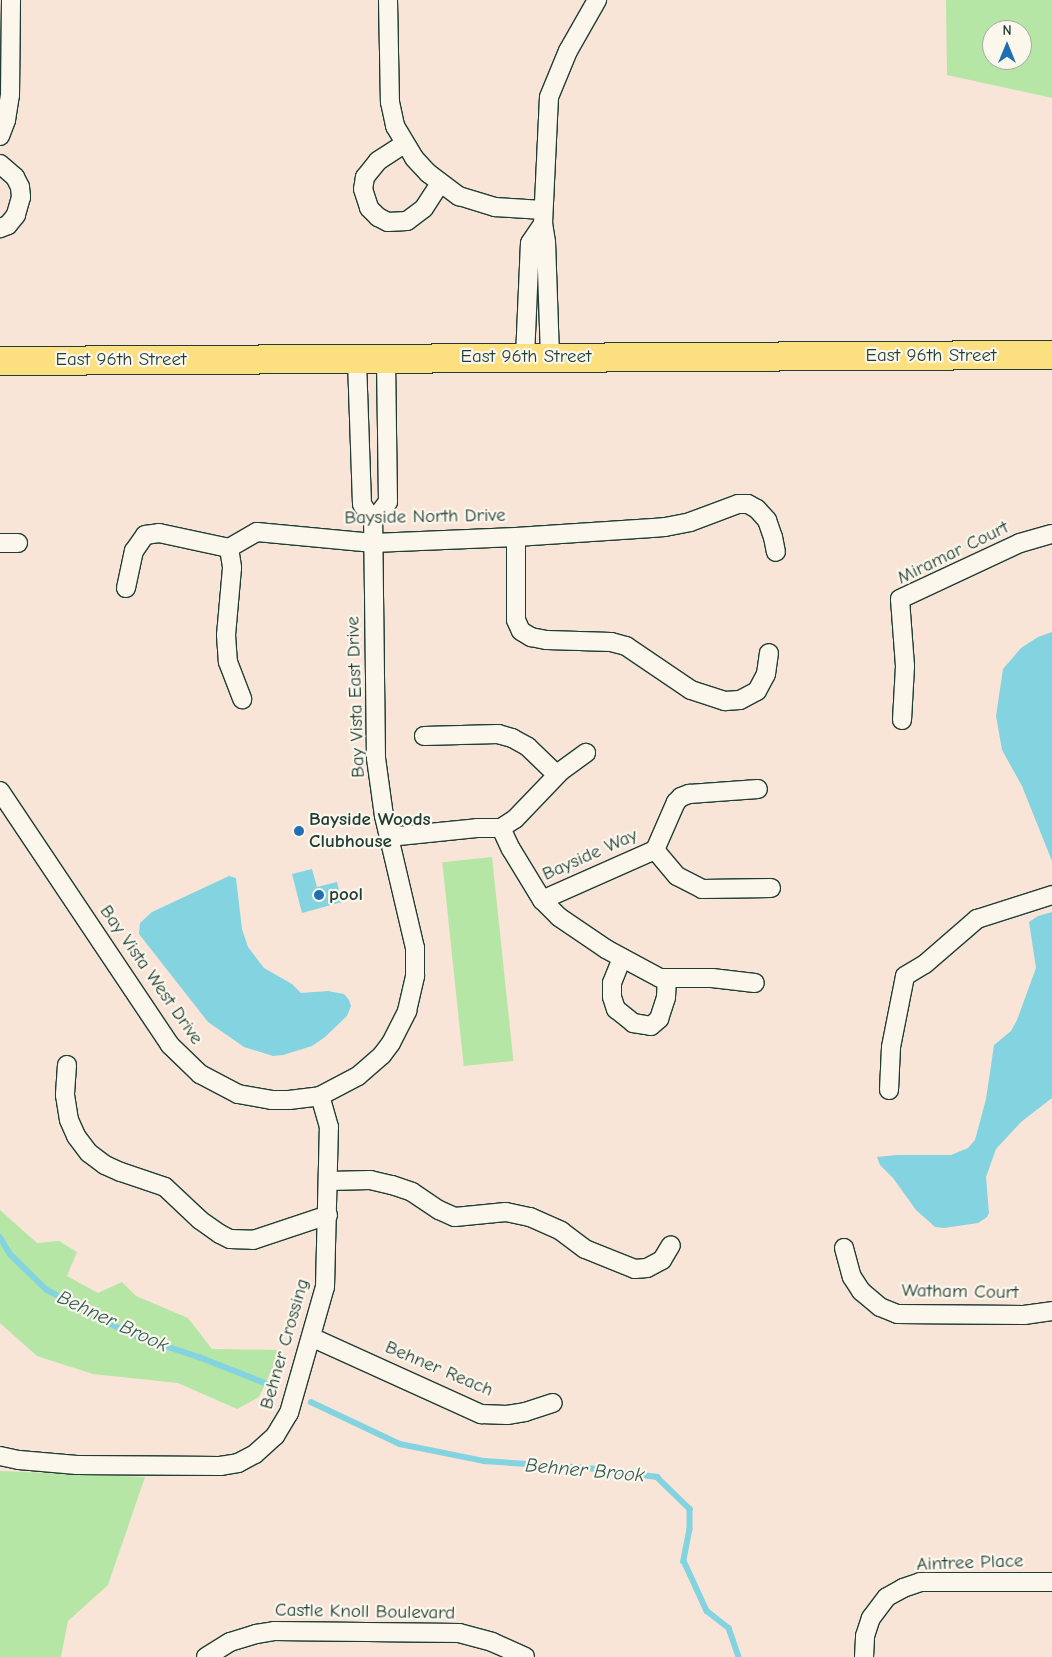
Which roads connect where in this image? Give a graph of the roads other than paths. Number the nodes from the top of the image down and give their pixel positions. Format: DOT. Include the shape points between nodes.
graph roads {
  1 [pos="11,0"];
  2 [pos="388,0"];
  3 [pos="598,0"];
  4 [pos="0,136"];
  5 [pos="404,144"];
  6 [pos="0,164"];
  7 [pos="440,183"];
  8 [pos="543,217"];
  9 [pos="0,228"];
  10 [pos="1052,355"];
  11 [pos="538,357"];
  12 [pos="357,359"];
  13 [pos="386,359"];
  14 [pos="0,361"];
  15 [pos="373,521"];
  16 [pos="1052,534"];
  17 [pos="516,537"];
  18 [pos="0,543"];
  19 [pos="18,543"];
  20 [pos="373,544"];
  21 [pos="229,548"];
  22 [pos="776,552"];
  23 [pos="126,588"];
  24 [pos="769,653"];
  25 [pos="242,699"];
  26 [pos="902,720"];
  27 [pos="424,736"];
  28 [pos="586,753"];
  29 [pos="557,775"];
  30 [pos="758,790"];
  31 [pos="0,791"];
  32 [pos="501,828"];
  33 [pos="389,837"];
  34 [pos="655,850"];
  35 [pos="772,888"];
  36 [pos="1052,895"];
  37 [pos="542,900"];
  38 [pos="622,958"];
  39 [pos="667,979"];
  40 [pos="755,983"];
  41 [pos="67,1065"];
  42 [pos="889,1090"];
  43 [pos="320,1096"];
  44 [pos="329,1181"];
  45 [pos="328,1214"];
  46 [pos="671,1245"];
  47 [pos="844,1248"];
  48 [pos="1052,1311"];
  49 [pos="311,1337"];
  50 [pos="553,1402"];
  51 [pos="0,1456"];
  52 [pos="1052,1582"];
  53 [pos="864,1651"];
  54 [pos="206,1657"];
  55 [pos="525,1657"];
  1 -- 4 [label="street" via="10,95"];
  2 -- 5 [label="street" via="390,102 395,126"];
  3 -- 8 [label="street" via="568,50 549,98"];
  5 -- 7 [label="street"];
  5 -- 7 [label="street" via="378,161 365,177 363,188 369,208 388,222 407,221 424,208"];
  6 -- 9 [label="street" via="15,177 20,197 16,215 8,225"];
  7 -- 8 [label="street" via="458,196"];
  8 -- 11 [label="street" via="546,242"];
  8 -- 11 [label="street" via="530,243"];
  10 -- 11 [label="main road, East 96th Street"];
  11 -- 13 [label="main road, East 96th Street"];
  12 -- 13 [label="main road, East 96th Street"];
  12 -- 14 [label="main road, East 96th Street"];
  12 -- 15 [label="street, Bay Vista East Drive" via="362,504"];
  13 -- 15 [label="street" via="388,502"];
  15 -- 20 [label="street, Bay Vista East Drive"];
  16 -- 26 [label="street, Miramar Court" via="1020,544 900,599 905,666"];
  17 -- 20 [label="street, Bayside North Drive"];
  17 -- 22 [label="street, Bayside North Drive" via="665,527 690,522 738,504 748,504 762,514 770,527"];
  17 -- 24 [label="street" via="516,620 522,631 531,637 611,642 626,646 691,690 725,701 740,700 756,691 766,674"];
  18 -- 19 [label="street"];
  20 -- 21 [label="street, Bayside North Drive" via="257,532"];
  20 -- 33 [label="street, Bay Vista East Drive" via="375,738"];
  21 -- 23 [label="street" via="159,533 145,534 134,551"];
  21 -- 25 [label="street" via="232,568 226,635 228,662"];
  27 -- 29 [label="street" via="498,734 512,738 528,747"];
  28 -- 29 [label="street"];
  29 -- 32 [label="street" via="515,819"];
  30 -- 34 [label="street, Bayside Way" via="681,797"];
  31 -- 43 [label="street, Bay Vista West Drive" via="170,1045 187,1063 200,1074 238,1094 271,1100"];
  32 -- 33 [label="street"];
  32 -- 37 [label="street"];
  33 -- 43 [label="street, Bay Vista East Drive" via="416,948 410,1003 392,1043 376,1061 358,1076"];
  34 -- 35 [label="street, Bayside Way" via="677,876 702,889"];
  34 -- 37 [label="street, Bayside Way"];
  36 -- 42 [label="street" via="977,918 926,964 905,976 890,1047"];
  37 -- 38 [label="street" via="559,917"];
  38 -- 39 [label="street" via="654,976"];
  38 -- 39 [label="street" via="612,983 612,997 616,1009 633,1023 651,1026 659,1019 666,997"];
  39 -- 40 [label="street" via="712,978"];
  41 -- 45 [label="street" via="65,1095 70,1120 76,1136 89,1153 105,1165 165,1187 220,1234 230,1239 253,1240"];
  43 -- 44 [label="street, Behner Crossing" via="329,1127"];
  44 -- 45 [label="street, Behner Crossing"];
  44 -- 46 [label="street" via="370,1180 392,1185 412,1192 455,1217 506,1212 530,1217 561,1231 585,1249 635,1269 647,1268 662,1260"];
  45 -- 49 [label="street, Behner Crossing" via="325,1287"];
  47 -- 48 [label="street, Watham Court" via="852,1277 861,1291 880,1306 898,1314 1024,1315"];
  49 -- 50 [label="street, Behner Reach" via="481,1414 507,1416"];
  49 -- 51 [label="street, Behner Crossing" via="281,1430 269,1444 238,1463 121,1467"];
  52 -- 53 [label="street, Aintree Place" via="920,1582 903,1588 888,1597 875,1611 867,1626"];
  54 -- 55 [label="street, Castle Knoll Boulevard" via="230,1642 256,1634 313,1631 459,1633 492,1642"];
}
